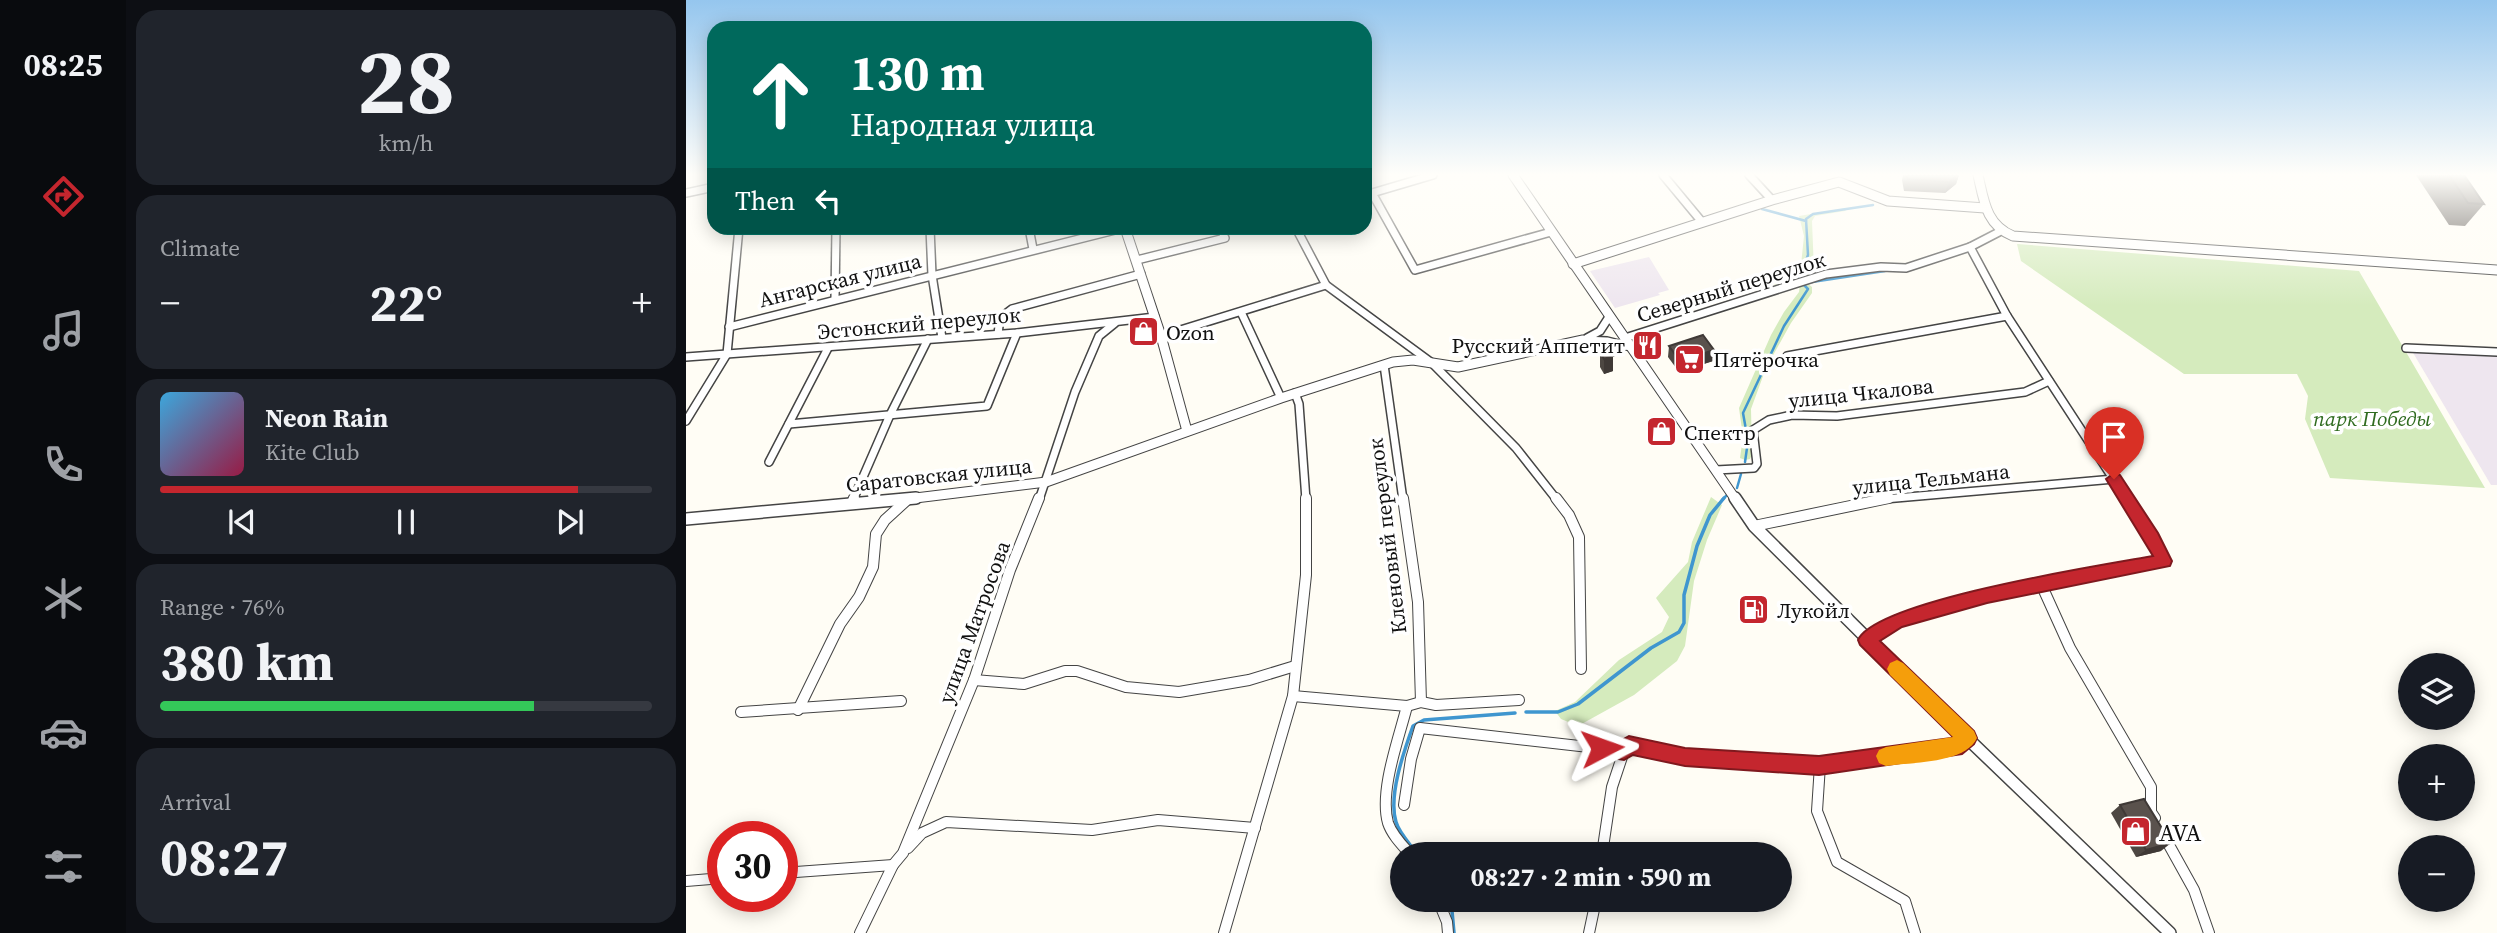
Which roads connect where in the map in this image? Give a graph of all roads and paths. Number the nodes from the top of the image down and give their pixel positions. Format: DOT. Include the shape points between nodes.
graph roads {
  1 [pos="1386,219"];
  2 [pos="1541,219"];
  3 [pos="1699,219"];
  4 [pos="1713,219"];
  5 [pos="1991,219"];
  6 [pos="1702,222"];
  7 [pos="1550,232"];
  8 [pos="1999,232"];
  9 [pos="738,235"];
  10 [pos="836,235"];
  11 [pos="929,235"];
  12 [pos="1031,235"];
  13 [pos="1094,235"];
  14 [pos="1127,235"];
  15 [pos="1224,235"];
  16 [pos="1300,235"];
  17 [pos="1970,247"];
  18 [pos="1033,249"];
  19 [pos="1136,260"];
  20 [pos="1573,264"];
  21 [pos="2497,270"];
  22 [pos="1141,274"];
  23 [pos="932,275"];
  24 [pos="1326,285"];
  25 [pos="835,299"];
  26 [pos="1241,312"];
  27 [pos="2007,316"];
  28 [pos="1155,317"];
  29 [pos="1609,317"];
  30 [pos="1115,323"];
  31 [pos="729,327"];
  32 [pos="1017,333"];
  33 [pos="998,334"];
  34 [pos="1161,336"];
  35 [pos="942,338"];
  36 [pos="928,340"];
  37 [pos="1583,340"];
  38 [pos="1628,343"];
  39 [pos="828,348"];
  40 [pos="2406,348"];
  41 [pos="2497,352"];
  42 [pos="726,354"];
  43 [pos="1787,355"];
  44 [pos="686,358"];
  45 [pos="1433,363"];
  46 [pos="1384,365"];
  47 [pos="2049,381"];
  48 [pos="1295,393"];
  49 [pos="1281,398"];
  50 [pos="890,415"];
  51 [pos="686,421"];
  52 [pos="789,424"];
  53 [pos="1187,431"];
  54 [pos="769,462"];
  55 [pos="1717,470"];
  56 [pos="2114,479"];
  57 [pos="1046,482"];
  58 [pos="908,499"];
  59 [pos="852,503"];
  60 [pos="686,519"];
  61 [pos="1754,526"];
  62 [pos="2041,584"];
  63 [pos="1867,640"];
  64 [pos="1295,666"];
  65 [pos="1581,669"];
  66 [pos="974,680"];
  67 [pos="1293,696"];
  68 [pos="1520,700"];
  69 [pos="901,701"];
  70 [pos="1421,702"];
  71 [pos="1408,706"];
  72 [pos="798,710"];
  73 [pos="741,712"];
  74 [pos="1967,738"];
  75 [pos="1624,751"];
  76 [pos="1819,765"];
  77 [pos="1404,805"];
  78 [pos="1255,828"];
  79 [pos="1399,842"];
  80 [pos="1604,842"];
  81 [pos="903,853"];
  82 [pos="893,865"];
  83 [pos="798,872"];
  84 [pos="707,879"];
  85 [pos="686,881"];
  86 [pos="1443,912"];
  87 [pos="1593,912"];
  88 [pos="860,933"];
  89 [pos="1224,933"];
  90 [pos="1448,933"];
  91 [pos="1589,933"];
  92 [pos="1915,933"];
  93 [pos="2170,933"];
  94 [pos="2209,933"];
  1 -- 7 [label="street" via="1415,270"];
  2 -- 7 [label="street"];
  3 -- 6 [label="street"];
  4 -- 6 [label="street"];
  5 -- 8 [label="street"];
  6 -- 20 [label="street"];
  7 -- 20 [label="street"];
  8 -- 17 [label="street, Северный переулок"];
  8 -- 21 [label="street" via="2029,239"];
  9 -- 31 [label="street"];
  10 -- 25 [label="street"];
  11 -- 23 [label="street"];
  12 -- 18 [label="street"];
  13 -- 18 [label="street, Ангарская улица"];
  14 -- 19 [label="street"];
  15 -- 19 [label="street"];
  16 -- 24 [label="street"];
  17 -- 27 [label="street"];
  17 -- 38 [label="street, Северный переулок" via="1906,268 1826,274"];
  18 -- 23 [label="street, Ангарская улица"];
  19 -- 22 [label="street"];
  20 -- 29 [label="street"];
  22 -- 28 [label="street"];
  22 -- 33 [label="street" via="1012,309 1000,318"];
  23 -- 25 [label="street, Ангарская улица"];
  23 -- 35 [label="street"];
  24 -- 26 [label="street"];
  24 -- 45 [label="street"];
  25 -- 31 [label="street, Ангарская улица"];
  26 -- 34 [label="street"];
  26 -- 49 [label="street"];
  27 -- 43 [label="street"];
  27 -- 47 [label="street"];
  28 -- 30 [label="street, Эстонский переулок"];
  28 -- 34 [label="street"];
  29 -- 37 [label="street" via="1600,331"];
  29 -- 38 [label="street"];
  30 -- 32 [label="street, Эстонский переулок"];
  30 -- 57 [label="street, улица Матросова" via="1095,343"];
  31 -- 42 [label="street"];
  32 -- 33 [label="street, Эстонский переулок"];
  32 -- 50 [label="street" via="987,406"];
  33 -- 35 [label="street, Эстонский переулок"];
  34 -- 53 [label="street"];
  35 -- 36 [label="street, Эстонский переулок"];
  36 -- 39 [label="street, Эстонский переулок"];
  36 -- 50 [label="street"];
  37 -- 38 [label="street"];
  37 -- 45 [label="street, Саратовская улица" via="1458,367"];
  38 -- 55 [label="street"];
  39 -- 42 [label="street, Эстонский переулок"];
  39 -- 52 [label="street"];
  40 -- 41 [label="street"];
  42 -- 44 [label="street, Эстонский переулок"];
  42 -- 51 [label="street"];
  45 -- 46 [label="street, Саратовская улица" via="1401,360"];
  45 -- 65 [label="street" via="1516,448 1569,516 1579,537"];
  46 -- 48 [label="street, Саратовская улица"];
  46 -- 70 [label="street, Кленовый переулок" via="1419,602"];
  47 -- 55 [label="street, улица Чкалова" via="2025,392 1837,416 1811,412 1759,423 1753,430 1754,468"];
  47 -- 56 [label="street"];
  48 -- 49 [label="street, Саратовская улица"];
  48 -- 64 [label="street" via="1306,552"];
  49 -- 53 [label="street, Саратовская улица"];
  50 -- 52 [label="street"];
  50 -- 59 [label="street"];
  52 -- 54 [label="street"];
  53 -- 57 [label="street, Саратовская улица"];
  55 -- 61 [label="street"];
  56 -- 61 [label="street, улица Тельмана" via="1877,499"];
  56 -- 62 [label="street" via="2164,561"];
  57 -- 58 [label="street, Саратовская улица"];
  57 -- 66 [label="street, улица Матросова" via="1010,570"];
  58 -- 59 [label="street, Саратовская улица"];
  58 -- 72 [label="street" via="876,534 873,566"];
  59 -- 60 [label="street, Саратовская улица"];
  61 -- 63 [label="street"];
  62 -- 63 [label="street" via="1898,620"];
  62 -- 94 [label="street" via="2070,648 2151,787 2151,812 2194,890"];
  63 -- 74 [label="street"];
  64 -- 66 [label="street" via="1249,680 1179,692 1126,687 1077,671 1024,684"];
  64 -- 67 [label="street"];
  66 -- 81 [label="street, улица Матросова"];
  67 -- 71 [label="street"];
  67 -- 78 [label="street"];
  68 -- 70 [label="street"];
  69 -- 72 [label="street"];
  70 -- 71 [label="street"];
  71 -- 79 [label="street" via="1390,784 1388,821"];
  72 -- 73 [label="street"];
  74 -- 76 [label="street" via="1955,747"];
  74 -- 93 [label="street"];
  75 -- 76 [label="street" via="1629,745 1685,757"];
  75 -- 77 [label="street" via="1420,728"];
  75 -- 80 [label="street" via="1612,787"];
  76 -- 92 [label="street" via="1816,811 1837,862 1905,901"];
  78 -- 81 [label="street" via="1158,820 1093,831 946,822 922,833"];
  78 -- 89 [label="street"];
  81 -- 82 [label="street, улица Матросова"];
  82 -- 83 [label="street"];
  82 -- 88 [label="street, улица Матросова"];
  84 -- 85 [label="street"];
  86 -- 90 [label="street"];
  87 -- 91 [label="street"];
}
